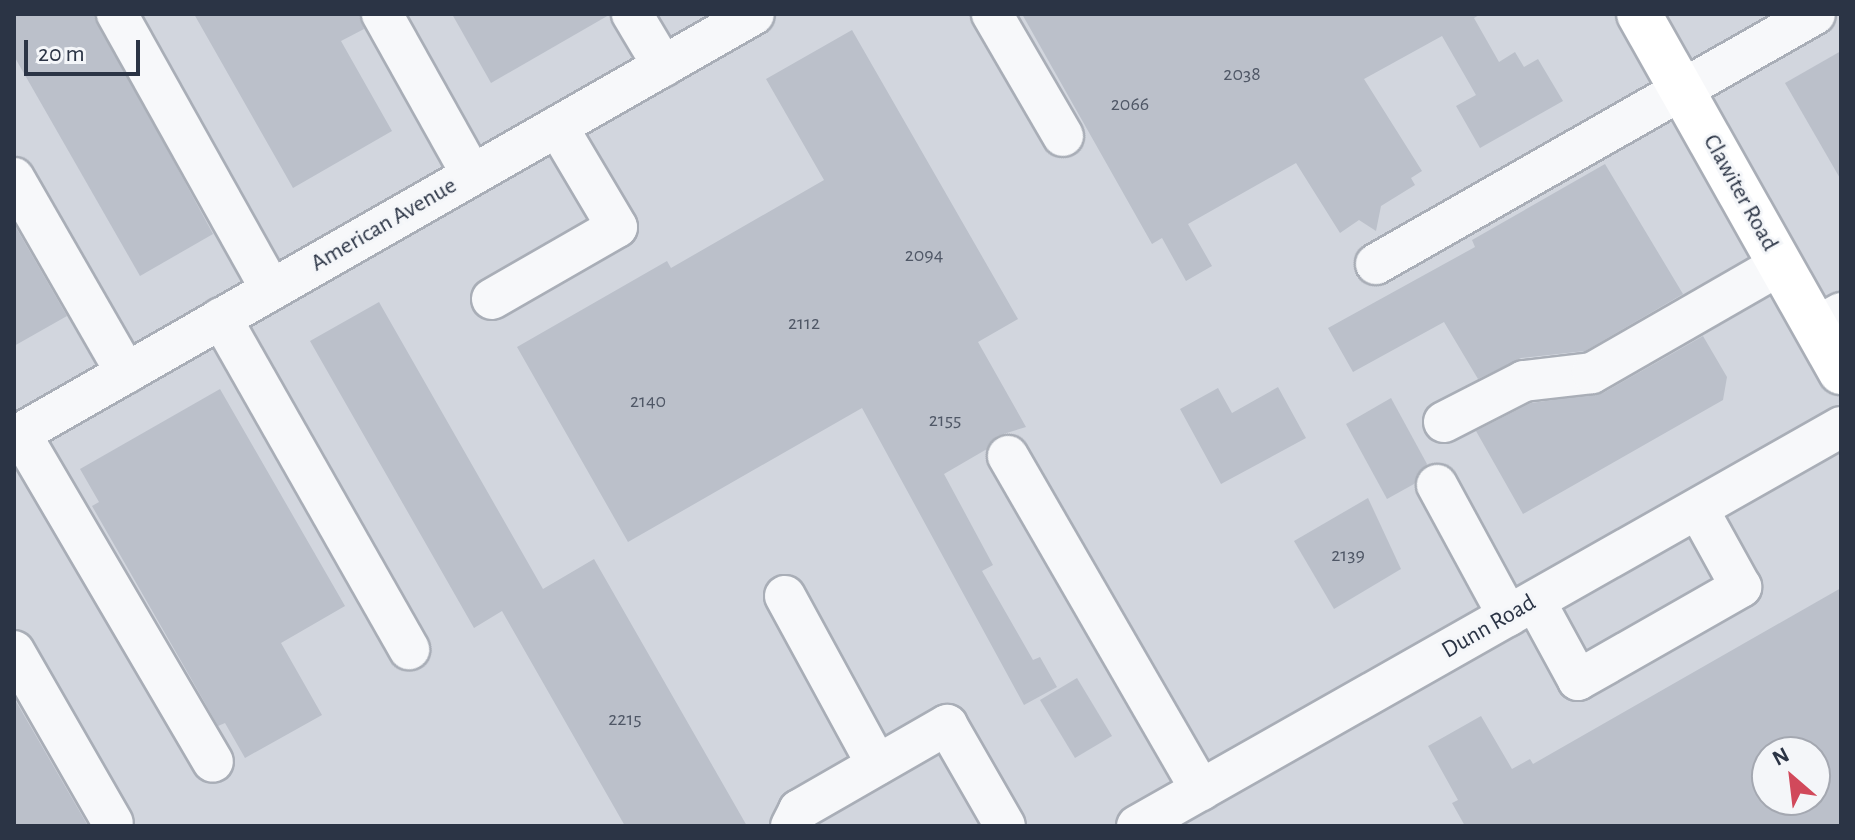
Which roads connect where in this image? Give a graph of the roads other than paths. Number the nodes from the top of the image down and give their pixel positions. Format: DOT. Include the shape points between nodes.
graph roads {
  1 [pos="117,14"];
  2 [pos="382,14"];
  3 [pos="632,14"];
  4 [pos="754,14"];
  5 [pos="992,14"];
  6 [pos="1639,14"];
  7 [pos="1815,14"];
  8 [pos="663,66"];
  9 [pos="1682,91"];
  10 [pos="557,126"];
  11 [pos="1063,136"];
  12 [pos="472,175"];
  13 [pos="14,178"];
  14 [pos="1376,264"];
  15 [pos="1780,265"];
  16 [pos="271,290"];
  17 [pos="492,299"];
  18 [pos="221,318"];
  19 [pos="1828,320"];
  20 [pos="1841,372"];
  21 [pos="126,373"];
  22 [pos="1444,422"];
  23 [pos="1841,427"];
  24 [pos="17,435"];
  25 [pos="1008,456"];
  26 [pos="1437,485"];
  27 [pos="1698,509"];
  28 [pos="785,596"];
  29 [pos="1522,608"];
  30 [pos="409,649"];
  31 [pos="14,651"];
  32 [pos="213,762"];
  33 [pos="877,765"];
  34 [pos="1201,790"];
  35 [pos="113,823"];
  36 [pos="791,826"];
  37 [pos="1005,826"];
  38 [pos="1137,826"];
  1 -- 16 [label="street"];
  2 -- 12 [label="street"];
  3 -- 8 [label="street"];
  4 -- 8 [label="street, American Avenue"];
  5 -- 11 [label="street"];
  6 -- 9 [label="main road, Clawiter Road"];
  7 -- 9 [label="street"];
  8 -- 10 [label="street, American Avenue"];
  9 -- 14 [label="street"];
  9 -- 15 [label="main road, Clawiter Road"];
  10 -- 12 [label="street, American Avenue"];
  10 -- 17 [label="street" via="617,227"];
  12 -- 16 [label="street, American Avenue"];
  13 -- 21 [label="street"];
  15 -- 19 [label="main road, Clawiter Road"];
  15 -- 22 [label="street" via="1592,373 1524,381"];
  16 -- 18 [label="street, American Avenue"];
  18 -- 21 [label="street, American Avenue"];
  18 -- 30 [label="street"];
  19 -- 20 [label="main road, Clawiter Road"];
  21 -- 24 [label="street, American Avenue"];
  23 -- 27 [label="street, Dunn Road"];
  24 -- 32 [label="street"];
  25 -- 34 [label="street"];
  26 -- 29 [label="street"];
  27 -- 29 [label="street, Dunn Road"];
  27 -- 29 [label="street" via="1741,587 1578,680"];
  28 -- 33 [label="street"];
  29 -- 34 [label="street, Dunn Road"];
  31 -- 35 [label="street"];
  33 -- 36 [label="street" via="799,810"];
  33 -- 37 [label="street" via="947,725"];
  34 -- 38 [label="street, Dunn Road"];
}
